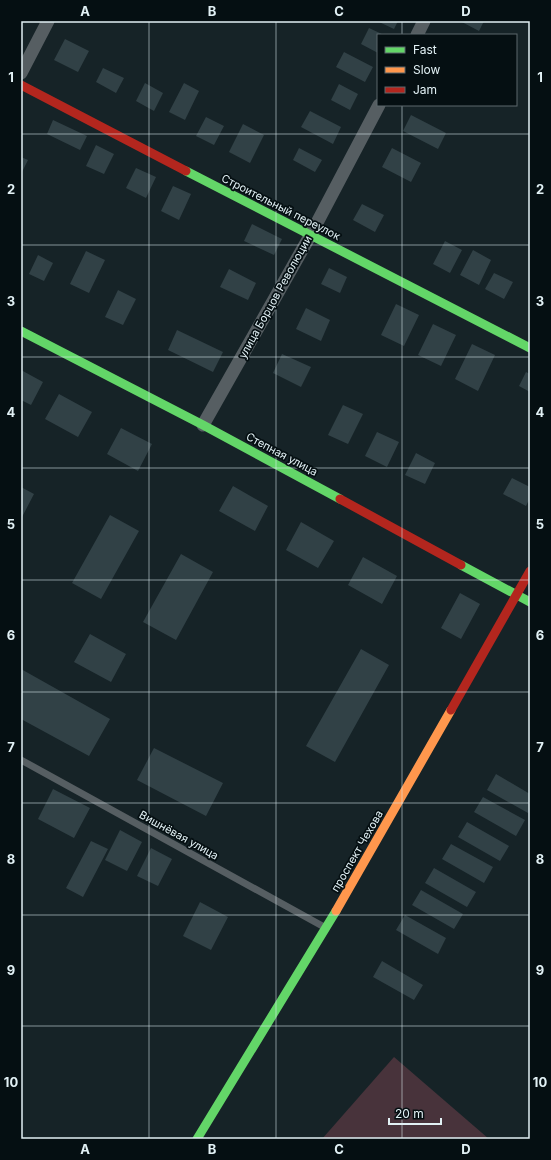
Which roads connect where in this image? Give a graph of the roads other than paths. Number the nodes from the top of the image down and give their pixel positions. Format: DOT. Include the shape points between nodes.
graph roads {
  1 [pos="48,21"];
  2 [pos="424,21"];
  3 [pos="418,34"];
  4 [pos="21,73"];
  5 [pos="21,85"];
  6 [pos="379,106"];
  7 [pos="310,236"];
  8 [pos="21,331"];
  9 [pos="530,348"];
  10 [pos="203,425"];
  11 [pos="530,571"];
  12 [pos="517,595"];
  13 [pos="530,602"];
  14 [pos="21,760"];
  15 [pos="327,928"];
  16 [pos="197,1139"];
  1 -- 4 [label="street"];
  2 -- 3 [label="street"];
  5 -- 7 [label="street, Строительный переулок"];
  6 -- 7 [label="street, улица Борцов Революции"];
  7 -- 9 [label="street, Строительный переулок"];
  7 -- 10 [label="street, улица Борцов Революции"];
  8 -- 10 [label="street, Степная улица"];
  10 -- 12 [label="street, Степная улица"];
  11 -- 12 [label="street, проспект Чехова"];
  12 -- 13 [label="street, Степная улица"];
  12 -- 15 [label="street, проспект Чехова"];
  14 -- 15 [label="lane, Вишнёвая улица"];
  15 -- 16 [label="street, проспект Чехова"];
}
